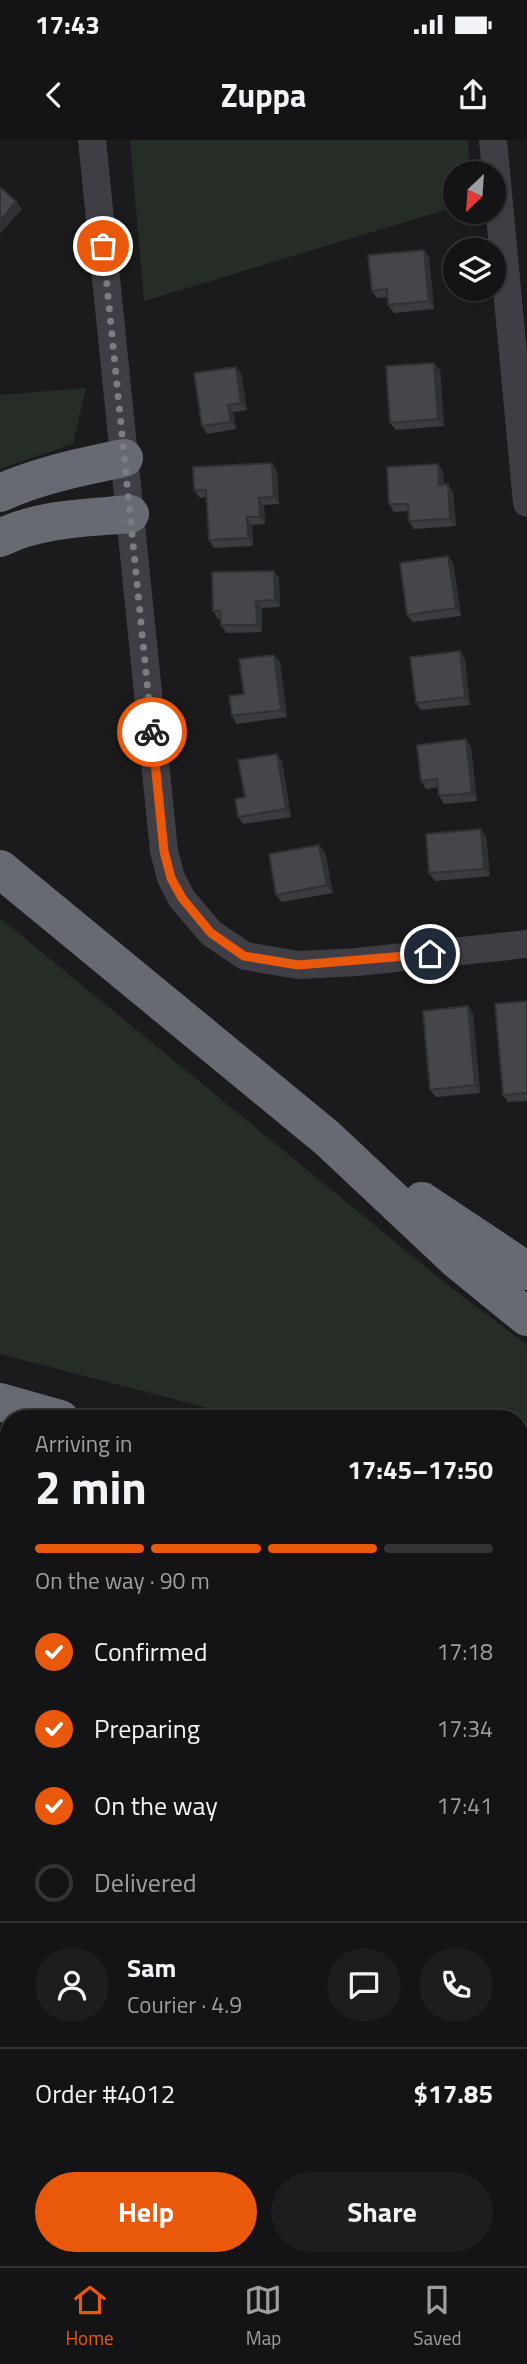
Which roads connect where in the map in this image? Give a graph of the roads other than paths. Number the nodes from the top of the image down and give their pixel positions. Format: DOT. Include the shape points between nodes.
graph roads {
  1 [pos="92,140"];
  2 [pos="493,140"];
  3 [pos="124,458"];
  4 [pos="0,494"];
  5 [pos="527,503"];
  6 [pos="130,514"];
  7 [pos="0,538"];
  8 [pos="0,844"];
  9 [pos="0,869"];
  10 [pos="44,904"];
  11 [pos="527,944"];
  12 [pos="327,1138"];
  13 [pos="527,1271"];
  14 [pos="527,1317"];
  15 [pos="0,1402"];
  16 [pos="28,1410"];
  1 -- 3 [label="street"];
  2 -- 5 [label="street"];
  3 -- 4 [label="highway" via="44,476"];
  3 -- 6 [label="street"];
  6 -- 7 [label="highway" via="46,523"];
  6 -- 11 [label="street" via="164,851 182,898 211,933 241,954 298,965"];
  8 -- 10 [label="highway"];
  9 -- 10 [label="highway"];
  10 -- 12 [label="highway"];
  12 -- 13 [label="highway"];
  12 -- 14 [label="highway" via="457,1260"];
  15 -- 16 [label="highway"];
}
